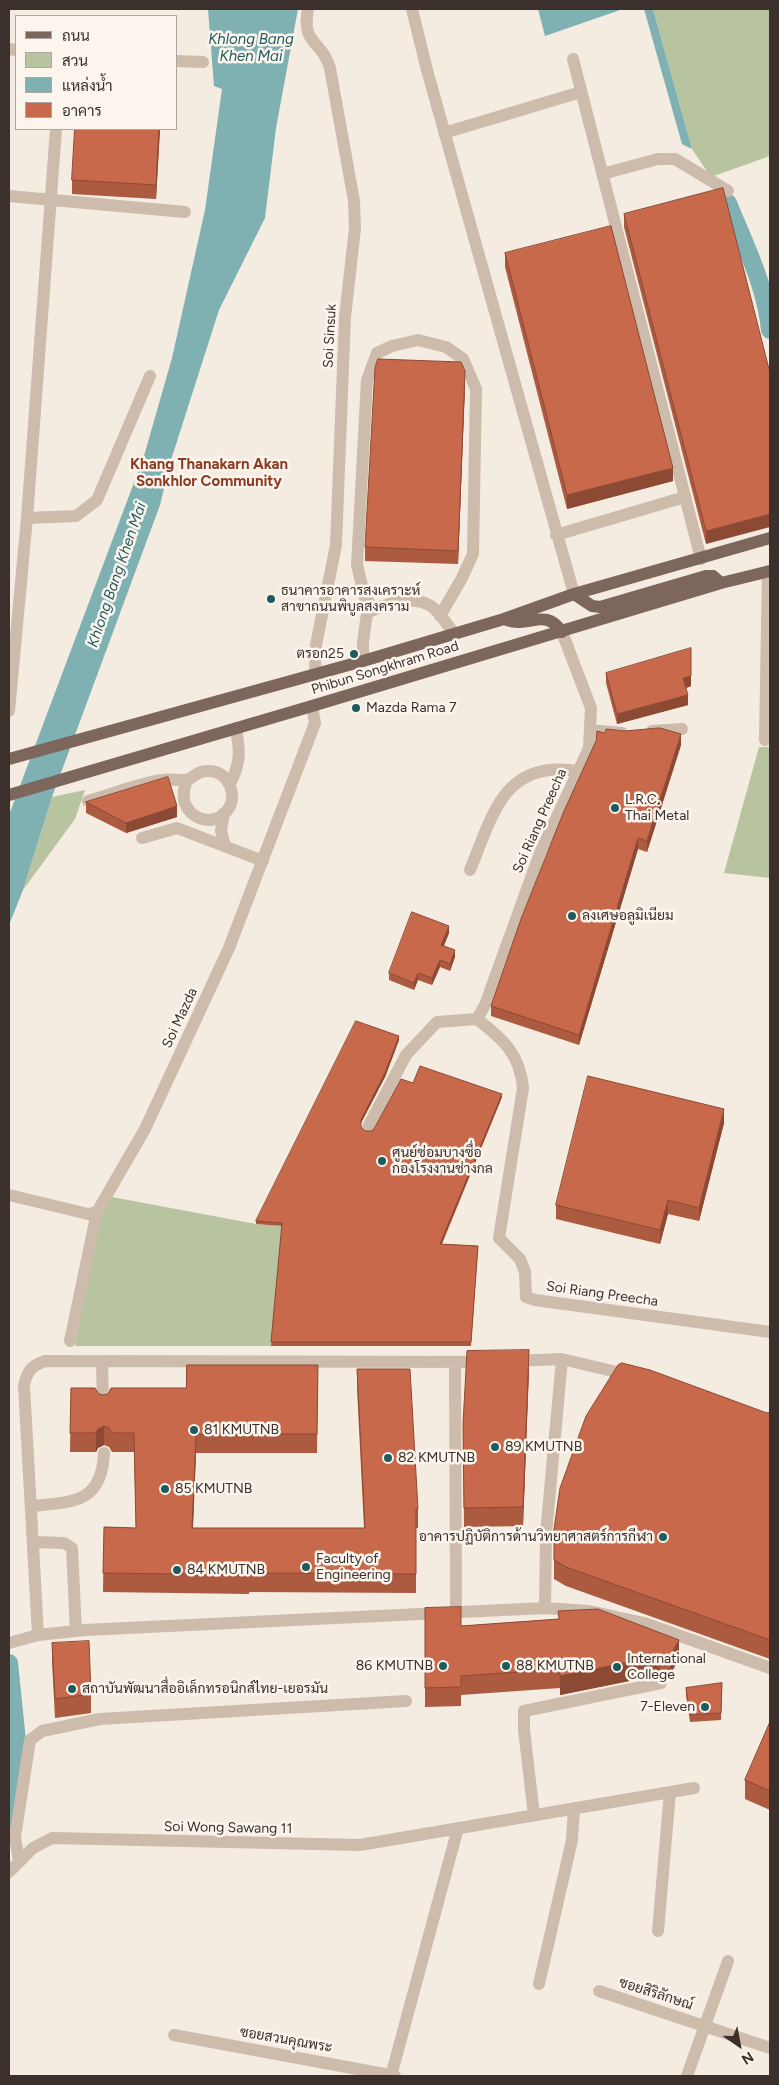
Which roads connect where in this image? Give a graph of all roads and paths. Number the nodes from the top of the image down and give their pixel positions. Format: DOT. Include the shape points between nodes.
graph roads {
  1 [pos="308,9"];
  2 [pos="412,9"];
  3 [pos="573,59"];
  4 [pos="178,60"];
  5 [pos="203,62"];
  6 [pos="581,92"];
  7 [pos="56,130"];
  8 [pos="444,132"];
  9 [pos="602,174"];
  10 [pos="728,191"];
  11 [pos="9,196"];
  12 [pos="50,198"];
  13 [pos="185,212"];
  14 [pos="150,376"];
  15 [pos="685,497"];
  16 [pos="27,518"];
  17 [pos="556,535"];
  18 [pos="770,538"];
  19 [pos="701,559"];
  20 [pos="769,571"];
  21 [pos="721,583"];
  22 [pos="574,594"];
  23 [pos="375,609"];
  24 [pos="440,616"];
  25 [pos="504,619"];
  26 [pos="562,632"];
  27 [pos="454,633"];
  28 [pos="11,661"];
  29 [pos="363,661"];
  30 [pos="314,674"];
  31 [pos="312,706"];
  32 [pos="9,711"];
  33 [pos="236,728"];
  34 [pos="590,730"];
  35 [pos="682,730"];
  36 [pos="765,740"];
  37 [pos="9,759"];
  38 [pos="578,771"];
  39 [pos="188,780"];
  40 [pos="230,784"];
  41 [pos="9,795"];
  42 [pos="88,801"];
  43 [pos="187,809"];
  44 [pos="224,813"];
  45 [pos="177,828"];
  46 [pos="142,838"];
  47 [pos="225,846"];
  48 [pos="263,861"];
  49 [pos="470,870"];
  50 [pos="477,1019"];
  51 [pos="368,1127"];
  52 [pos="9,1195"];
  53 [pos="97,1212"];
  54 [pos="770,1332"];
  55 [pos="70,1341"];
  56 [pos="562,1359"];
  57 [pos="102,1362"];
  58 [pos="454,1362"];
  59 [pos="643,1379"];
  60 [pos="103,1406"];
  61 [pos="104,1453"];
  62 [pos="32,1506"];
  63 [pos="34,1542"];
  64 [pos="545,1608"];
  65 [pos="456,1610"];
  66 [pos="76,1631"];
  67 [pos="38,1635"];
  68 [pos="9,1643"];
  69 [pos="770,1668"];
  70 [pos="661,1682"];
  71 [pos="406,1701"];
  72 [pos="694,1788"];
  73 [pos="670,1792"];
  74 [pos="574,1808"];
  75 [pos="534,1815"];
  76 [pos="458,1828"];
  77 [pos="19,1861"];
  78 [pos="9,1872"];
  79 [pos="658,1931"];
  80 [pos="728,1961"];
  81 [pos="539,1984"];
  82 [pos="599,1991"];
  83 [pos="704,2025"];
  84 [pos="174,2035"];
  85 [pos="770,2048"];
  86 [pos="393,2076"];
  87 [pos="687,2076"];
  1 -- 30 [label="street, Soi Sinsuk" via="306,31 327,57 330,68 354,200 355,228 345,317 336,545 316,645"];
  2 -- 8 [label="street"];
  3 -- 6 [label="street"];
  4 -- 5 [label="street"];
  6 -- 8 [label="street"];
  6 -- 9 [label="street"];
  7 -- 12 [label="street"];
  8 -- 17 [label="street"];
  9 -- 10 [label="street" via="658,159 675,159"];
  9 -- 15 [label="street"];
  11 -- 12 [label="street"];
  12 -- 13 [label="street"];
  12 -- 16 [label="street"];
  14 -- 16 [label="street" via="97,500 76,516"];
  15 -- 17 [label="street"];
  15 -- 19 [label="street"];
  16 -- 28 [label="street"];
  17 -- 22 [label="street"];
  18 -- 19 [label="main road, Phibun Songkhram Road"];
  19 -- 22 [label="main road, Phibun Songkhram Road"];
  20 -- 21 [label="main road, Phibun Songkhram Road"];
  20 -- 36 [label="street"];
  21 -- 22 [label="main road" via="713,576 706,576 600,607 592,606"];
  21 -- 26 [label="main road, Phibun Songkhram Road"];
  22 -- 25 [label="main road, Phibun Songkhram Road"];
  23 -- 24 [label="street" via="390,603 418,601 432,606"];
  23 -- 24 [label="street" via="365,598 357,565 367,380 377,353 418,340 446,347 464,359 476,389 473,554"];
  23 -- 29 [label="street" via="367,613"];
  24 -- 27 [label="street"];
  25 -- 26 [label="main road" via="516,623 549,619"];
  25 -- 27 [label="main road, Phibun Songkhram Road"];
  26 -- 31 [label="main road, Phibun Songkhram Road"];
  26 -- 34 [label="street, Soi Riang Preecha" via="591,708"];
  27 -- 29 [label="main road, Phibun Songkhram Road"];
  28 -- 32 [label="street"];
  29 -- 30 [label="main road, Phibun Songkhram Road"];
  30 -- 37 [label="main road, Phibun Songkhram Road"];
  31 -- 33 [label="main road, Phibun Songkhram Road"];
  31 -- 48 [label="street, Soi Mazda" via="315,723"];
  33 -- 40 [label="street" via="240,756"];
  33 -- 41 [label="main road, Phibun Songkhram Road"];
  34 -- 35 [label="street"];
  34 -- 38 [label="street, Soi Riang Preecha" via="589,748"];
  38 -- 49 [label="street" via="559,768 537,771 501,797"];
  38 -- 50 [label="street, Soi Riang Preecha" via="540,853 485,1005"];
  39 -- 40 [label="street" via="194,774 210,771 218,773"];
  39 -- 42 [label="street" via="162,780"];
  39 -- 43 [label="street" via="182,794"];
  40 -- 44 [label="street" via="232,800"];
  43 -- 44 [label="street" via="207,820"];
  43 -- 45 [label="street" via="188,816"];
  44 -- 47 [label="street" via="221,830"];
  45 -- 46 [label="street"];
  45 -- 47 [label="street"];
  47 -- 48 [label="street"];
  48 -- 53 [label="street, Soi Mazda" via="229,948 145,1129"];
  50 -- 51 [label="street" via="437,1022 406,1055"];
  50 -- 54 [label="street, Soi Riang Preecha" via="508,1045 521,1071 523,1088 499,1238 520,1259 525,1272 526,1297"];
  52 -- 53 [label="street" via="88,1214"];
  53 -- 55 [label="street, Soi Mazda"];
  56 -- 58 [label="street"];
  56 -- 59 [label="street"];
  56 -- 64 [label="street" via="546,1534"];
  57 -- 58 [label="street"];
  57 -- 60 [label="street"];
  57 -- 62 [label="street" via="45,1361 33,1365 26,1373 24,1386"];
  58 -- 65 [label="street"];
  61 -- 62 [label="street" via="103,1471 90,1493 70,1502"];
  62 -- 63 [label="street"];
  63 -- 66 [label="street" via="64,1543 72,1548"];
  63 -- 67 [label="street"];
  64 -- 65 [label="street"];
  64 -- 69 [label="street" via="589,1610 644,1623"];
  65 -- 66 [label="street"];
  66 -- 67 [label="street"];
  67 -- 68 [label="street"];
  70 -- 75 [label="street" via="524,1711"];
  71 -- 77 [label="street" via="100,1719 42,1731 30,1740 26,1762 15,1837"];
  72 -- 73 [label="street, Soi Wong Sawang 11"];
  73 -- 74 [label="street, Soi Wong Sawang 11"];
  73 -- 79 [label="street"];
  74 -- 75 [label="street, Soi Wong Sawang 11"];
  74 -- 81 [label="street" via="572,1840"];
  75 -- 76 [label="street, Soi Wong Sawang 11"];
  76 -- 77 [label="street, Soi Wong Sawang 11" via="351,1845 52,1838 33,1848"];
  76 -- 86 [label="street"];
  77 -- 78 [label="street, Soi Wong Sawang 11"];
  80 -- 83 [label="street, ซอยสิริลักษณ์"];
  82 -- 83 [label="street, ซอยสิริลักษณ์"];
  83 -- 85 [label="street, ซอยสิริลักษณ์"];
  83 -- 87 [label="street, ซอยสิริลักษณ์"];
  84 -- 86 [label="street, ซอยสวนคุณพระ"];
}
